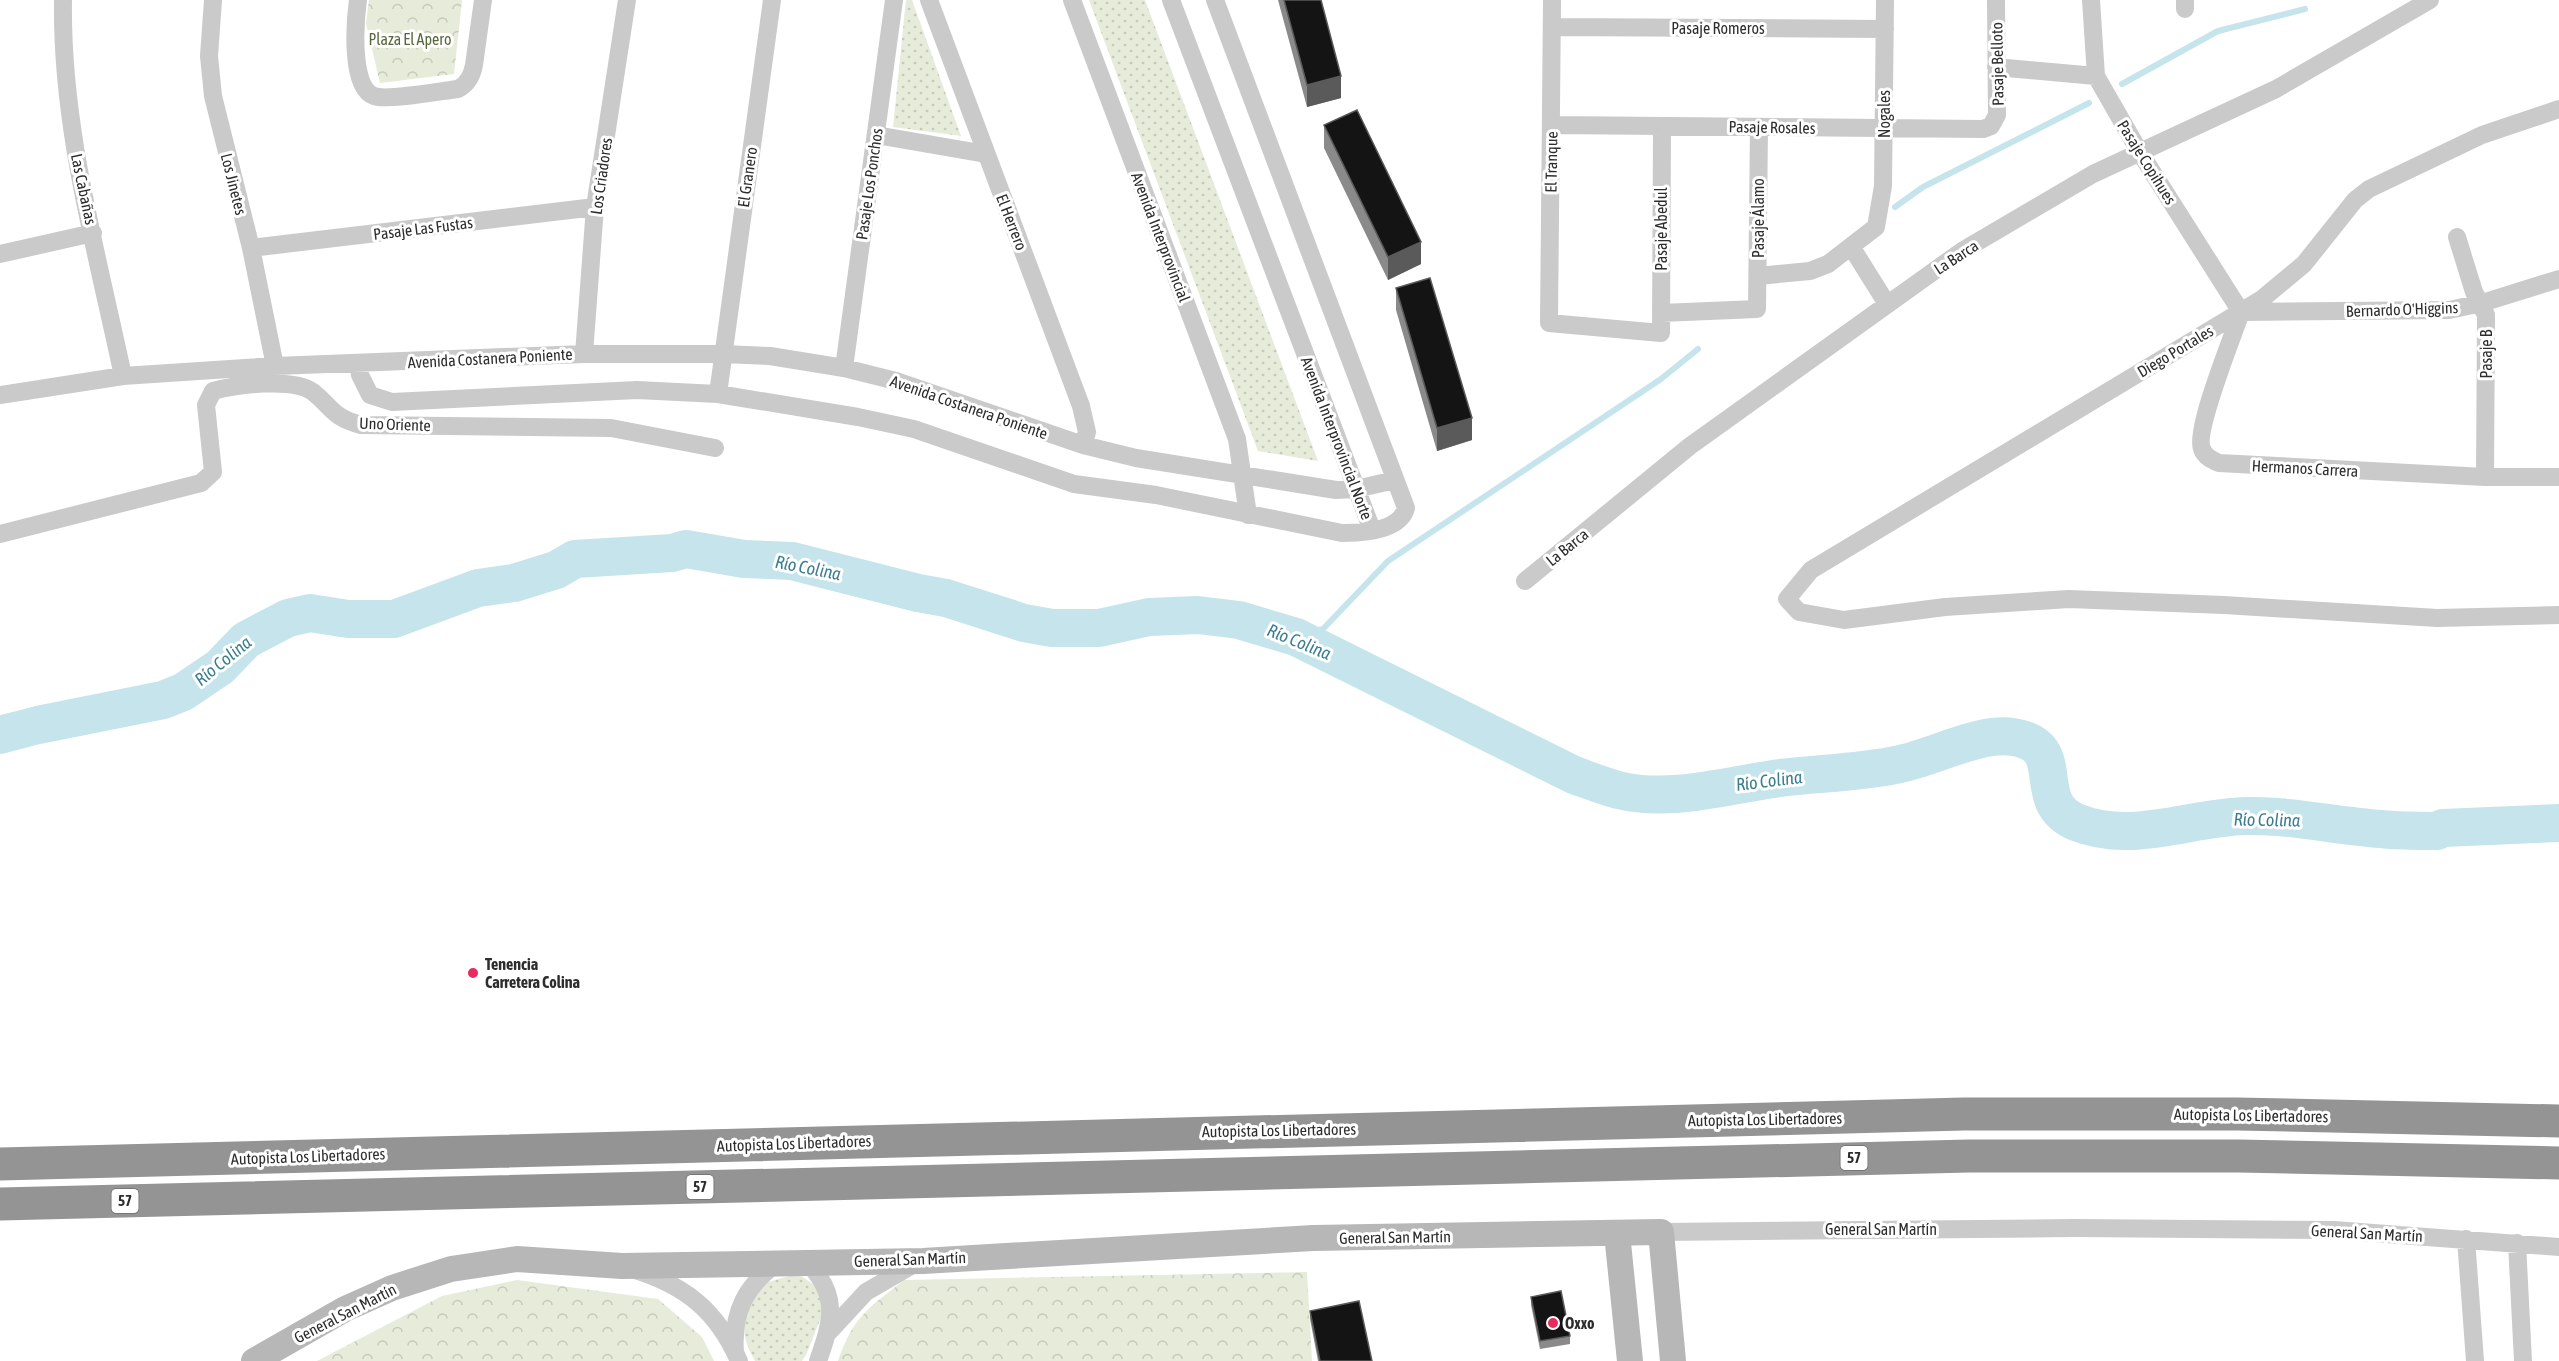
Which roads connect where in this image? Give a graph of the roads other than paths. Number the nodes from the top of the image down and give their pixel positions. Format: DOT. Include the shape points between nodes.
graph roads {
  1 [pos="63,0"];
  2 [pos="213,0"];
  3 [pos="358,0"];
  4 [pos="483,0"];
  5 [pos="627,0"];
  6 [pos="772,0"];
  7 [pos="894,0"];
  8 [pos="928,0"];
  9 [pos="1072,0"];
  10 [pos="1171,0"];
  11 [pos="1215,0"];
  12 [pos="1552,0"];
  13 [pos="1885,0"];
  14 [pos="1996,0"];
  15 [pos="2091,0"];
  16 [pos="2430,0"];
  17 [pos="1552,27"];
  18 [pos="1885,29"];
  19 [pos="1996,67"];
  20 [pos="2096,76"];
  21 [pos="2559,109"];
  22 [pos="1551,124"];
  23 [pos="1662,126"];
  24 [pos="1991,126"];
  25 [pos="1759,127"];
  26 [pos="1884,128"];
  27 [pos="876,135"];
  28 [pos="2139,151"];
  29 [pos="986,154"];
  30 [pos="595,207"];
  31 [pos="93,233"];
  32 [pos="2457,237"];
  33 [pos="1852,248"];
  34 [pos="250,249"];
  35 [pos="0,254"];
  36 [pos="1758,276"];
  37 [pos="2559,279"];
  38 [pos="2482,303"];
  39 [pos="1887,304"];
  40 [pos="2241,312"];
  41 [pos="1661,313"];
  42 [pos="1661,333"];
  43 [pos="584,354"];
  44 [pos="723,354"];
  45 [pos="358,364"];
  46 [pos="275,366"];
  47 [pos="844,368"];
  48 [pos="123,376"];
  49 [pos="718,394"];
  50 [pos="0,395"];
  51 [pos="1083,445"];
  52 [pos="715,448"];
  53 [pos="1244,476"];
  54 [pos="2485,477"];
  55 [pos="2559,477"];
  56 [pos="1395,480"];
  57 [pos="1356,489"];
  58 [pos="1248,514"];
  59 [pos="1372,530"];
  60 [pos="0,534"];
  61 [pos="1525,581"];
  62 [pos="2559,615"];
  63 [pos="2559,1121"];
  64 [pos="2559,1163"];
  65 [pos="0,1164"];
  66 [pos="0,1204"];
  67 [pos="1661,1232"];
  68 [pos="1617,1233"];
  69 [pos="2466,1239"];
  70 [pos="2517,1243"];
  71 [pos="2559,1247"];
  72 [pos="922,1261"];
  73 [pos="778,1262"];
  74 [pos="807,1262"];
  75 [pos="622,1266"];
  76 [pos="829,1332"];
  77 [pos="737,1357"];
  78 [pos="254,1361"];
  79 [pos="818,1361"];
  80 [pos="1630,1361"];
  81 [pos="1673,1361"];
  82 [pos="2475,1361"];
  83 [pos="2523,1361"];
  1 -- 31 [label="street, Las Cabañas" via="62,40 74,144"];
  2 -- 34 [label="street, Los Jinetes" via="209,56 213,96"];
  3 -- 4 [label="street" via="359,80 363,90 377,98 464,86 474,65"];
  5 -- 30 [label="street, Los Criadores"];
  6 -- 44 [label="street, El Granero"];
  7 -- 27 [label="street, Pasaje Los Ponchos"];
  8 -- 29 [label="street, El Herrero"];
  9 -- 53 [label="street, Avenida Interprovincial" via="1237,439"];
  10 -- 57 [label="street, Avenida Interprovincial Norte"];
  11 -- 56 [label="street, Avenida Interprovincial Norte"];
  12 -- 17 [label="street, El Tranque"];
  13 -- 18 [label="street, Nogales"];
  14 -- 19 [label="street, Pasaje Belloto"];
  15 -- 20 [label="street, Pasaje Copihues"];
  16 -- 28 [label="street, La Barca" via="2276,89"];
  17 -- 18 [label="street, Pasaje Romeros"];
  17 -- 22 [label="street, El Tranque"];
  18 -- 26 [label="street, Nogales"];
  19 -- 20 [label="street"];
  19 -- 24 [label="street, Pasaje Belloto" via="1997,115"];
  20 -- 28 [label="street, Pasaje Copihues"];
  21 -- 40 [label="street, Diego Portales" via="2482,135 2369,189 2355,200 2290,279"];
  22 -- 23 [label="street, Pasaje Rosales"];
  22 -- 42 [label="street, El Tranque" via="1550,323"];
  23 -- 25 [label="street, Pasaje Rosales"];
  23 -- 41 [label="street, Pasaje Abedul"];
  24 -- 26 [label="street, Pasaje Rosales"];
  25 -- 26 [label="street, Pasaje Rosales"];
  25 -- 36 [label="street, Pasaje Álamo"];
  26 -- 33 [label="street, Nogales" via="1883,186 1876,227"];
  27 -- 29 [label="street"];
  27 -- 47 [label="street, Pasaje Los Ponchos"];
  28 -- 39 [label="street, La Barca" via="1962,251"];
  28 -- 40 [label="street, Pasaje Copihues"];
  29 -- 51 [label="street, El Herrero" via="1081,406 1087,432"];
  30 -- 34 [label="street, Pasaje Las Fustas"];
  30 -- 43 [label="street, Los Criadores"];
  31 -- 35 [label="street"];
  31 -- 48 [label="street, Las Cabañas"];
  32 -- 38 [label="street, Pasaje B" via="2474,291"];
  33 -- 36 [label="street" via="1810,271"];
  33 -- 39 [label="street"];
  34 -- 46 [label="street, Los Jinetes"];
  36 -- 41 [label="street, Pasaje Álamo" via="1757,309"];
  37 -- 38 [label="street, Bernardo O'Higgins"];
  38 -- 40 [label="street, Bernardo O'Higgins" via="2449,310"];
  38 -- 54 [label="street, Pasaje B" via="2486,315"];
  39 -- 61 [label="street, La Barca" via="1690,446"];
  40 -- 54 [label="street, Hermanos Carrera" via="2201,429 2202,450 2208,459 2219,464"];
  40 -- 62 [label="street, Diego Portales" via="1810,570 1786,599 1799,612 1844,620 1945,607 2069,599 2437,618"];
  41 -- 42 [label="street, Pasaje Abedul"];
  43 -- 44 [label="street, Avenida Costanera Poniente"];
  43 -- 45 [label="street, Avenida Costanera Poniente"];
  44 -- 47 [label="street, Avenida Costanera Poniente" via="770,356"];
  44 -- 49 [label="street, El Granero"];
  45 -- 46 [label="street, Avenida Costanera Poniente"];
  45 -- 49 [label="street" via="370,395 392,402 637,390"];
  46 -- 48 [label="street, Avenida Costanera Poniente"];
  47 -- 51 [label="street, Avenida Costanera Poniente" via="925,389"];
  48 -- 50 [label="street, Avenida Costanera Poniente"];
  49 -- 58 [label="street" via="914,429 1074,484 1156,495"];
  51 -- 53 [label="street, Avenida Costanera Poniente" via="1163,464"];
  52 -- 60 [label="street, Uno Oriente" via="611,428 362,425 341,420 312,392 295,385 234,386 213,391 206,405 213,472 201,483"];
  53 -- 57 [label="street, Avenida Costanera Poniente" via="1336,490"];
  53 -- 58 [label="street, Avenida Interprovincial"];
  54 -- 55 [label="street, Hermanos Carrera"];
  56 -- 57 [label="street, Avenida Costanera Poniente"];
  56 -- 59 [label="street, Avenida Interprovincial Norte" via="1406,508 1404,516 1397,523"];
  57 -- 59 [label="street, Avenida Interprovincial Norte"];
  58 -- 59 [label="street" via="1342,533"];
  63 -- 65 [label="highway, Autopista Los Libertadores" via="2237,1114 1964,1114"];
  64 -- 66 [label="highway, 57" via="2228,1156 1969,1156"];
  67 -- 68 [label="street, General San Martín"];
  67 -- 69 [label="street, General San Martín" via="2334,1230"];
  67 -- 81 [label="street"];
  68 -- 72 [label="street, General San Martín" via="1302,1238"];
  68 -- 80 [label="street"];
  69 -- 70 [label="street, General San Martín"];
  69 -- 82 [label="street"];
  70 -- 71 [label="street, General San Martín"];
  70 -- 83 [label="street"];
  72 -- 74 [label="street, General San Martín"];
  72 -- 76 [label="street" via="866,1292"];
  73 -- 74 [label="street, General San Martín"];
  73 -- 75 [label="street, General San Martín"];
  73 -- 77 [label="street" via="757,1278 741,1300 736,1318"];
  74 -- 76 [label="street" via="829,1296"];
  75 -- 77 [label="street" via="676,1286 695,1299 713,1317"];
  75 -- 78 [label="street, General San Martín" via="517,1259 451,1269 368,1298"];
  76 -- 79 [label="street"];
}
